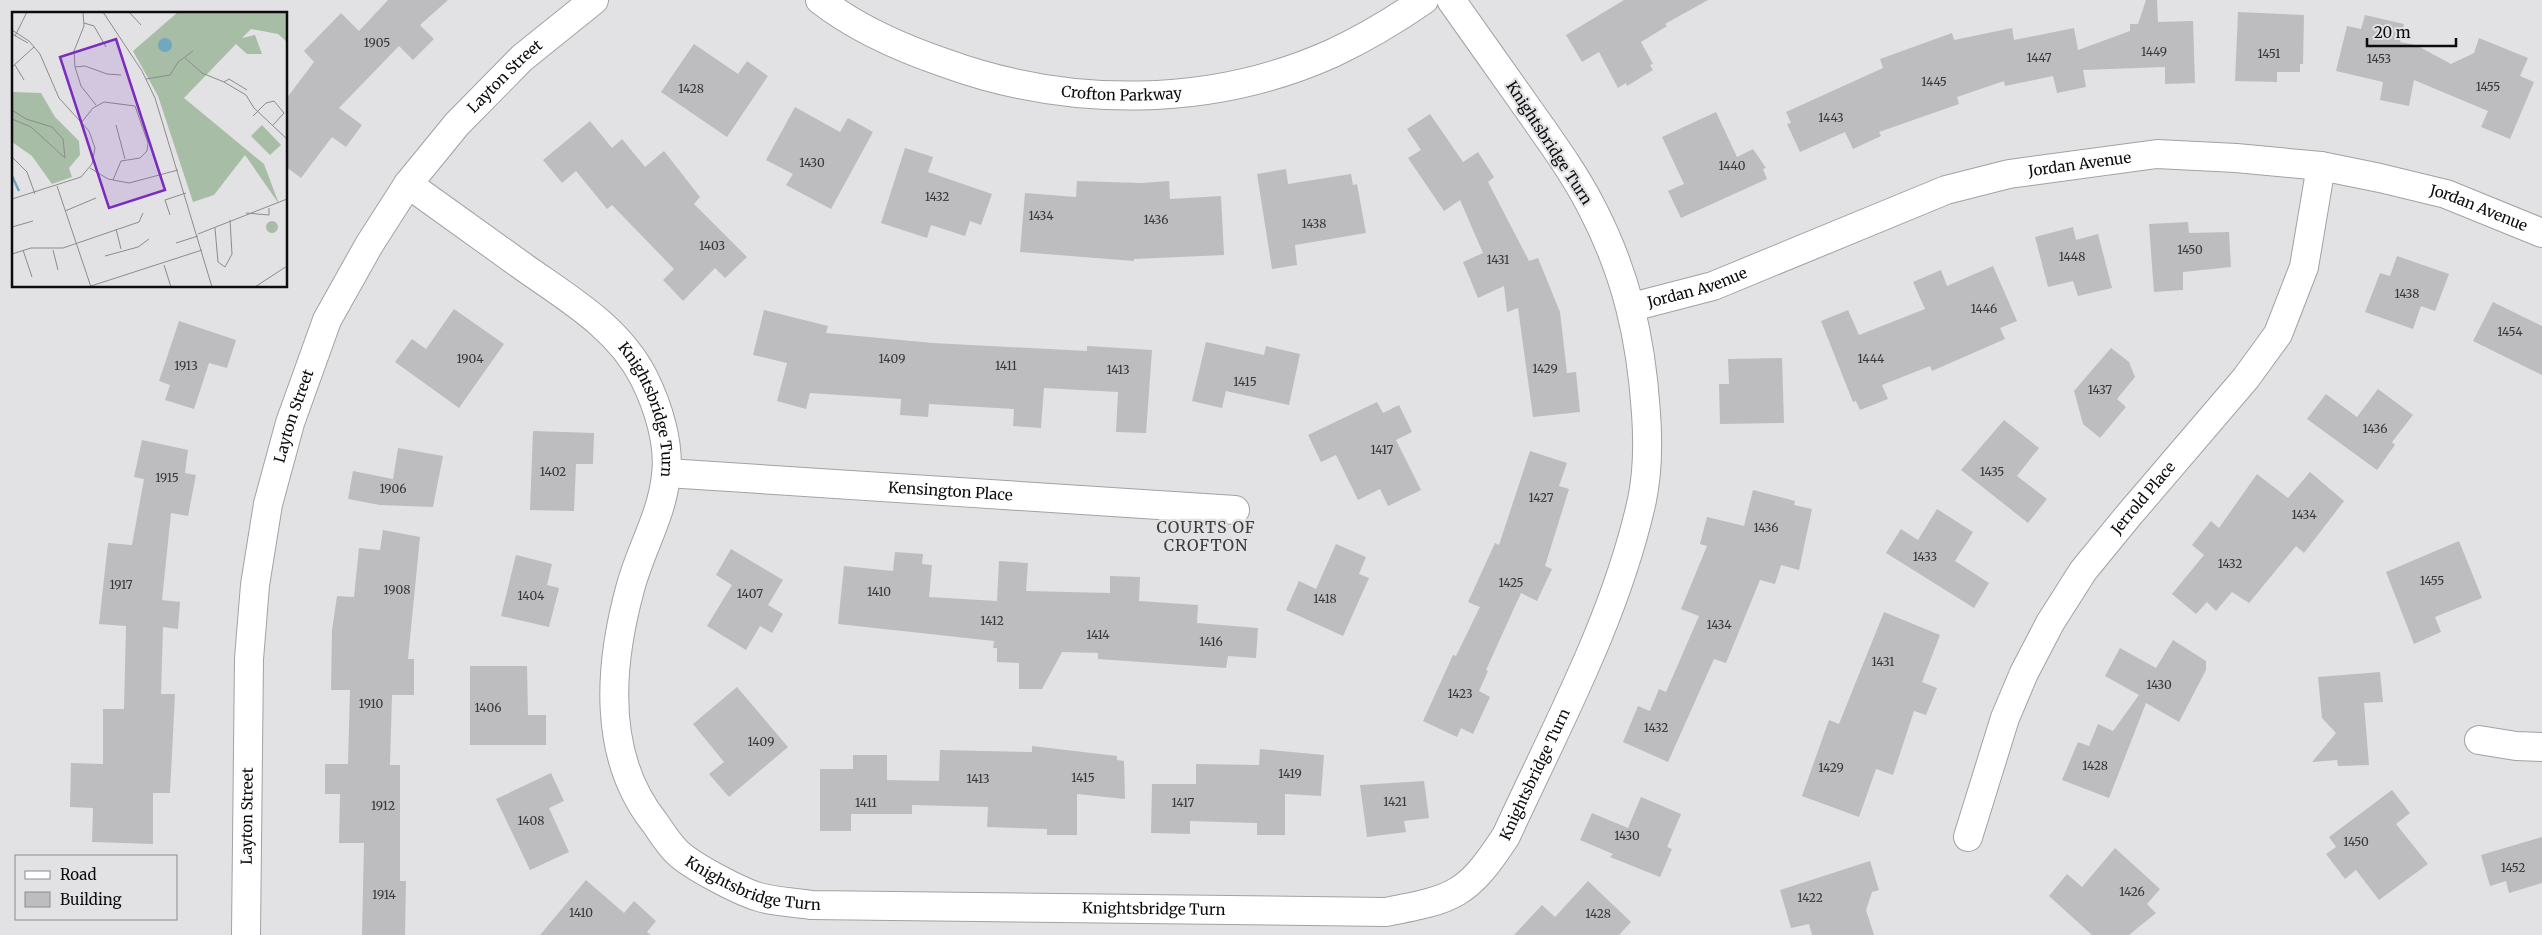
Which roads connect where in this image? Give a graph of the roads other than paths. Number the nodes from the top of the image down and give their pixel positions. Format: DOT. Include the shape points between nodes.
graph roads {
  1 [pos="594,0"];
  2 [pos="820,0"];
  3 [pos="1424,0"];
  4 [pos="1451,0"];
  5 [pos="2321,166"];
  6 [pos="408,184"];
  7 [pos="2542,233"];
  8 [pos="1632,307"];
  9 [pos="666,473"];
  10 [pos="1235,510"];
  11 [pos="2479,740"];
  12 [pos="2542,747"];
  13 [pos="1968,837"];
  14 [pos="246,935"];
  1 -- 6 [label="street, Layton Street" via="522,58 457,124"];
  2 -- 3 [label="street, Crofton Parkway" via="895,46 985,78 1069,94 1145,96 1219,88 1276,74 1332,54"];
  4 -- 8 [label="street, Knightsbridge Turn" via="1590,203 1613,250"];
  5 -- 7 [label="street, Jordan Avenue" via="2446,194"];
  5 -- 8 [label="street, Jordan Avenue" via="2157,154 2009,174 1946,190 1713,286"];
  5 -- 13 [label="street, Jerrold Place" via="2304,267 2278,334 2246,378 2100,550 2050,623 2004,718"];
  6 -- 9 [label="street, Knightsbridge Turn" via="596,319 624,347 643,377 655,406 664,442"];
  6 -- 14 [label="street, Layton Street" via="327,320 290,423 268,504 255,585 249,659"];
  8 -- 9 [label="street, Knightsbridge Turn" via="1643,368 1648,445 1643,498 1603,624 1506,836 1485,869 1461,891 1431,904 1386,912 811,905 758,897 721,880 679,854 644,810 622,764 614,710 615,660 630,588 660,507"];
  9 -- 10 [label="street, Kensington Place"];
  11 -- 12 [label="street"];
}
